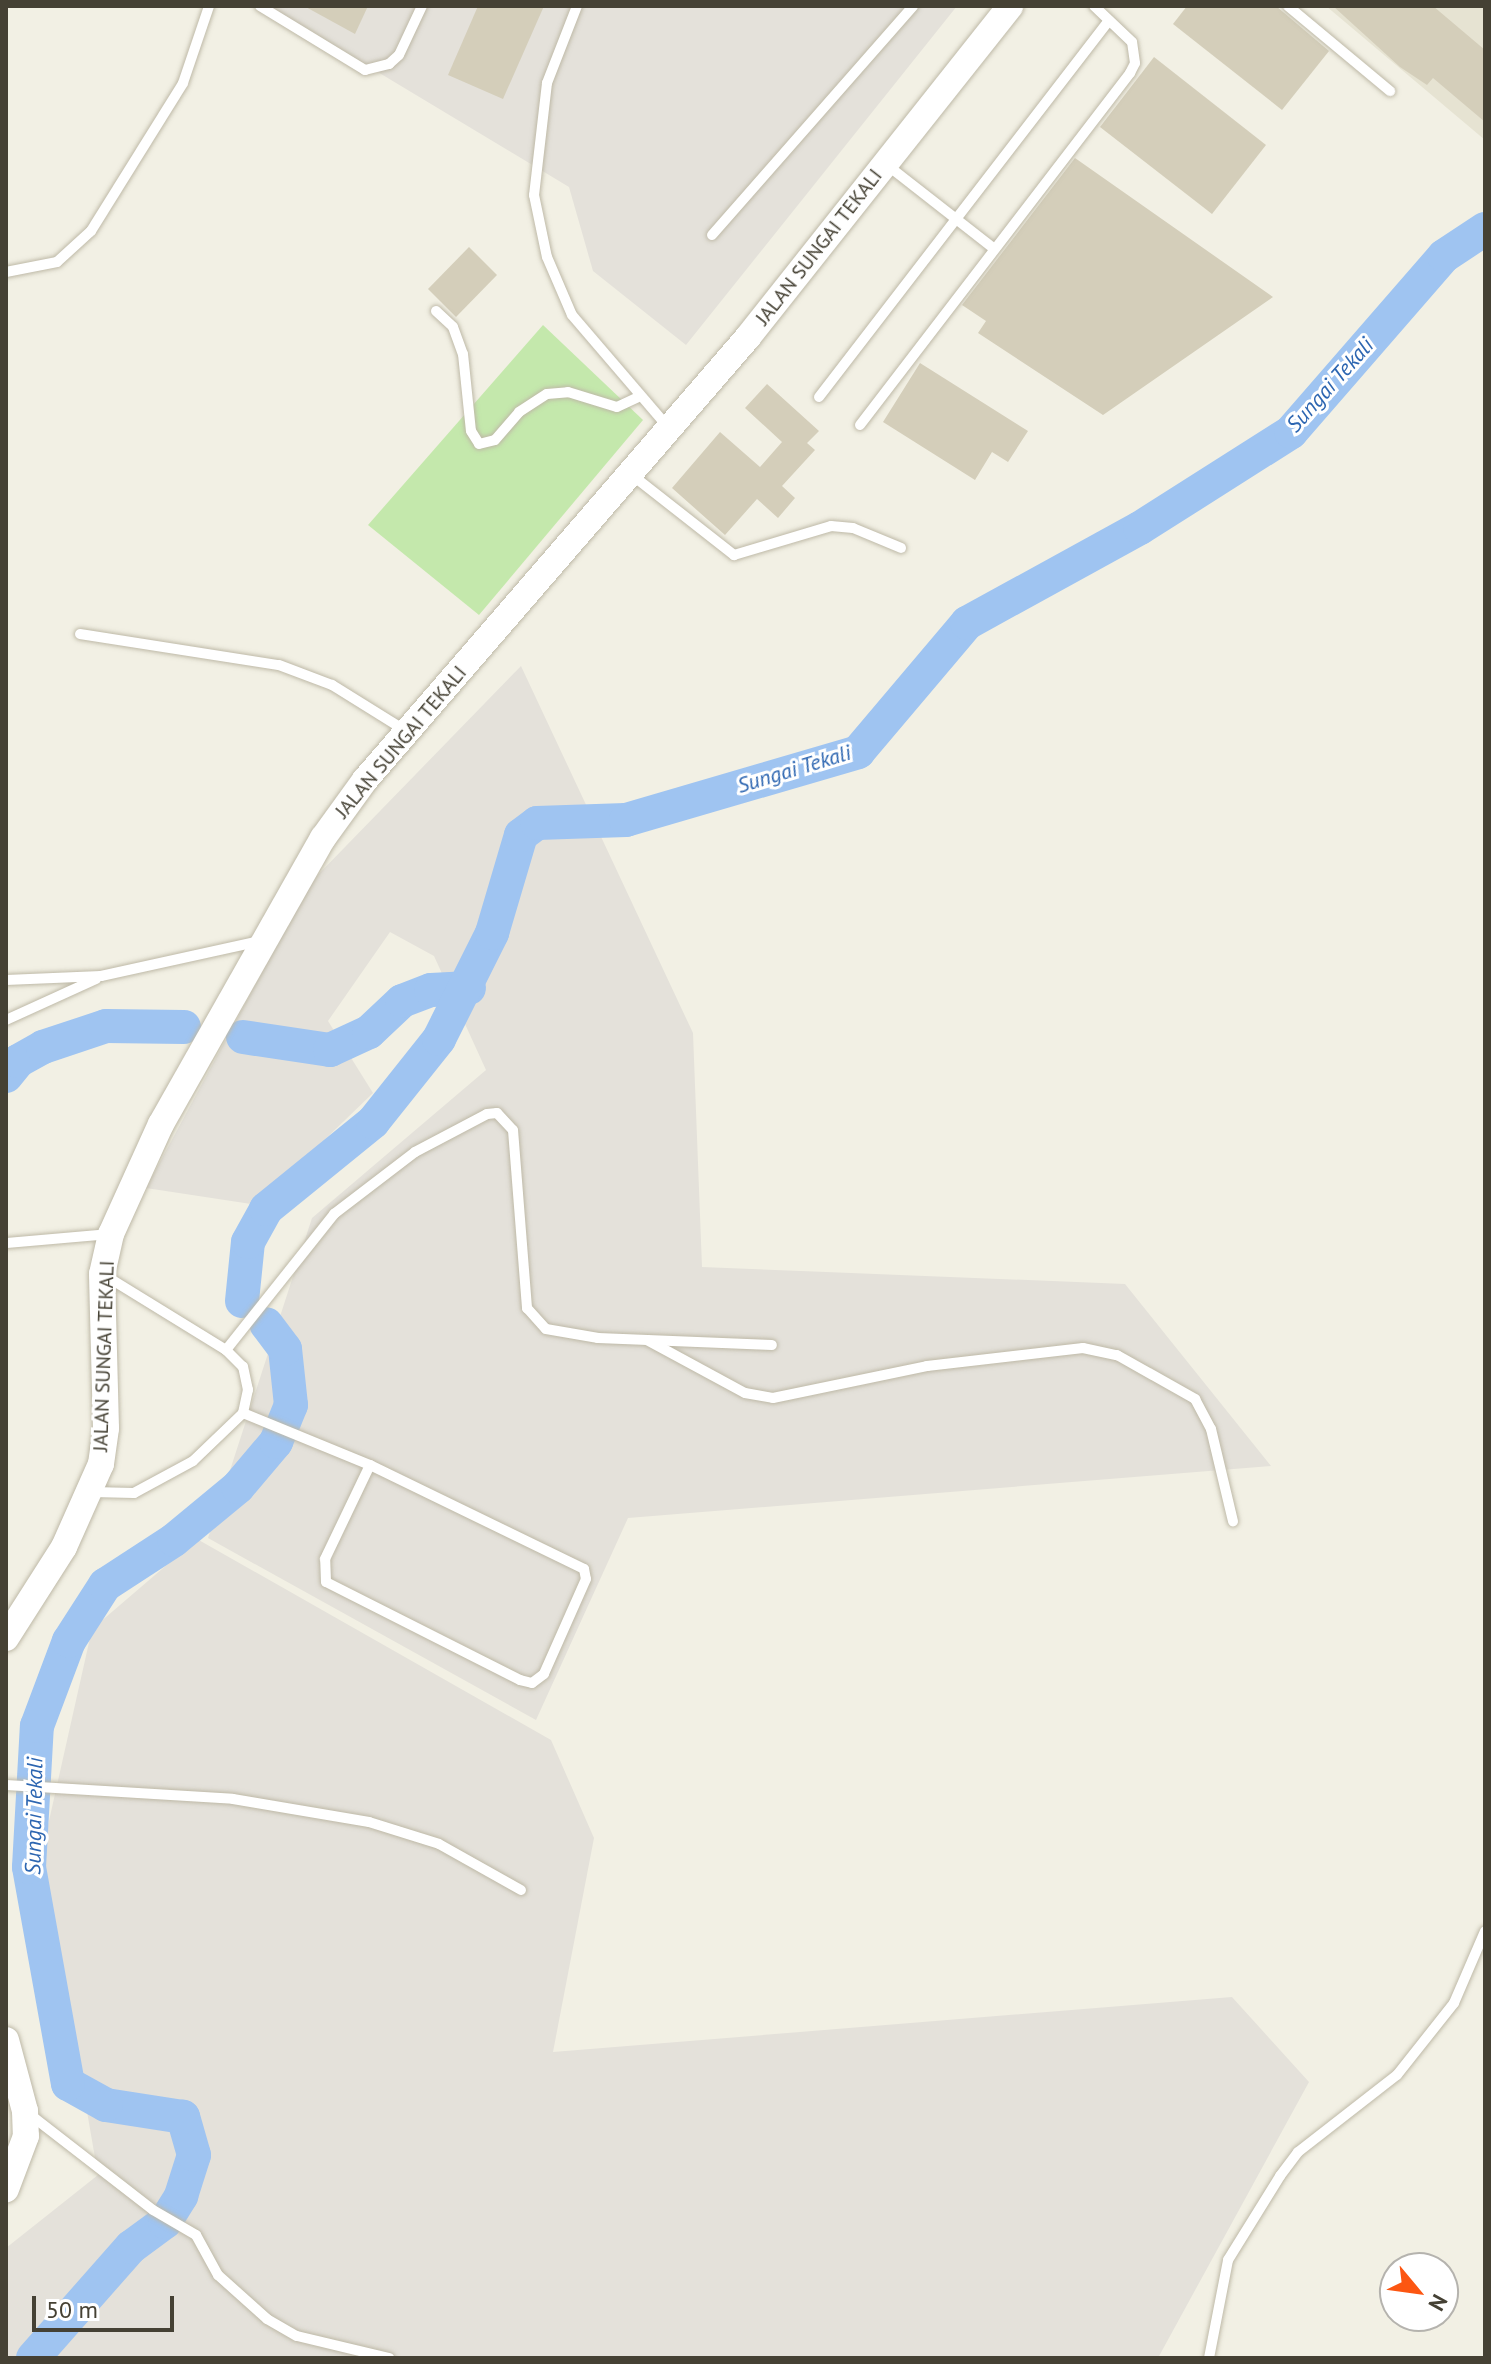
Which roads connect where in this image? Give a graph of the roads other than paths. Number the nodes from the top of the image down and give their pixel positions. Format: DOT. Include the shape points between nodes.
graph roads {
  1 [pos="209,6"];
  2 [pos="261,6"];
  3 [pos="422,6"];
  4 [pos="577,6"];
  5 [pos="913,6"];
  6 [pos="1010,6"];
  7 [pos="1094,6"];
  8 [pos="1288,6"];
  9 [pos="1109,21"];
  10 [pos="1390,91"];
  11 [pos="885,164"];
  12 [pos="954,218"];
  13 [pos="712,235"];
  14 [pos="992,247"];
  15 [pos="6,272"];
  16 [pos="436,311"];
  17 [pos="641,396"];
  18 [pos="819,397"];
  19 [pos="860,425"];
  20 [pos="670,430"];
  21 [pos="632,475"];
  22 [pos="901,548"];
  23 [pos="80,634"];
  24 [pos="407,732"];
  25 [pos="263,941"];
  26 [pos="101,976"];
  27 [pos="6,980"];
  28 [pos="6,1020"];
  29 [pos="111,1234"];
  30 [pos="6,1243"];
  31 [pos="102,1274"];
  32 [pos="641,1337"];
  33 [pos="772,1345"];
  34 [pos="226,1350"];
  35 [pos="243,1413"];
  36 [pos="370,1465"];
  37 [pos="92,1492"];
  38 [pos="1233,1521"];
  39 [pos="6,1638"];
  40 [pos="6,1785"];
  41 [pos="521,1890"];
  42 [pos="1485,1931"];
  43 [pos="6,2040"];
  44 [pos="25,2111"];
  45 [pos="6,2189"];
  46 [pos="389,2358"];
  47 [pos="1209,2358"];
  1 -- 15 [label="lane" via="183,83 91,231 57,262"];
  2 -- 3 [label="lane" via="349,65 377,69 399,55"];
  4 -- 17 [label="lane" via="547,83 534,195 547,257 572,315"];
  5 -- 13 [label="lane"];
  6 -- 11 [label="street, JALAN SUNGAI TEKALI"];
  7 -- 9 [label="lane"];
  8 -- 10 [label="lane"];
  9 -- 12 [label="lane"];
  9 -- 14 [label="lane" via="1135,50 1130,73"];
  11 -- 12 [label="lane"];
  11 -- 20 [label="street, JALAN SUNGAI TEKALI"];
  12 -- 14 [label="lane"];
  12 -- 18 [label="lane"];
  14 -- 19 [label="lane"];
  16 -- 17 [label="lane" via="453,327 463,354 471,431 479,444 487,446 519,412 547,394 568,392 617,407"];
  17 -- 20 [label="lane"];
  20 -- 21 [label="street, JALAN SUNGAI TEKALI"];
  21 -- 22 [label="lane" via="734,555 831,526 853,528"];
  21 -- 24 [label="street, JALAN SUNGAI TEKALI"];
  23 -- 24 [label="lane" via="279,665 332,685"];
  24 -- 25 [label="street, JALAN SUNGAI TEKALI" via="323,838"];
  25 -- 26 [label="lane"];
  25 -- 29 [label="street, JALAN SUNGAI TEKALI" via="140,1164"];
  26 -- 27 [label="lane"];
  26 -- 28 [label="lane"];
  29 -- 30 [label="lane"];
  29 -- 31 [label="street, JALAN SUNGAI TEKALI"];
  31 -- 34 [label="lane"];
  31 -- 37 [label="street, JALAN SUNGAI TEKALI" via="106,1428"];
  32 -- 33 [label="lane"];
  32 -- 34 [label="lane" via="556,1333 527,1308 513,1130 506,1119 487,1114 415,1152 334,1214"];
  32 -- 38 [label="lane" via="745,1393 773,1398 927,1366 1083,1348 1117,1355 1195,1399 1211,1429"];
  34 -- 35 [label="lane" via="248,1377"];
  35 -- 36 [label="lane"];
  35 -- 37 [label="lane" via="218,1440 158,1483 123,1495"];
  36 -- 36 [label="lane" via="584,1569 586,1579 544,1674 532,1683 520,1680 326,1582 325,1559"];
  37 -- 39 [label="street, JALAN SUNGAI TEKALI"];
  40 -- 41 [label="lane" via="233,1799 369,1822 439,1844"];
  42 -- 47 [label="lane" via="1454,2003 1397,2075 1298,2152 1280,2176 1228,2260"];
  43 -- 44 [label="street"];
  44 -- 45 [label="street" via="26,2136"];
  44 -- 46 [label="lane" via="153,2210 196,2235 218,2275 267,2319 297,2336"];
}
